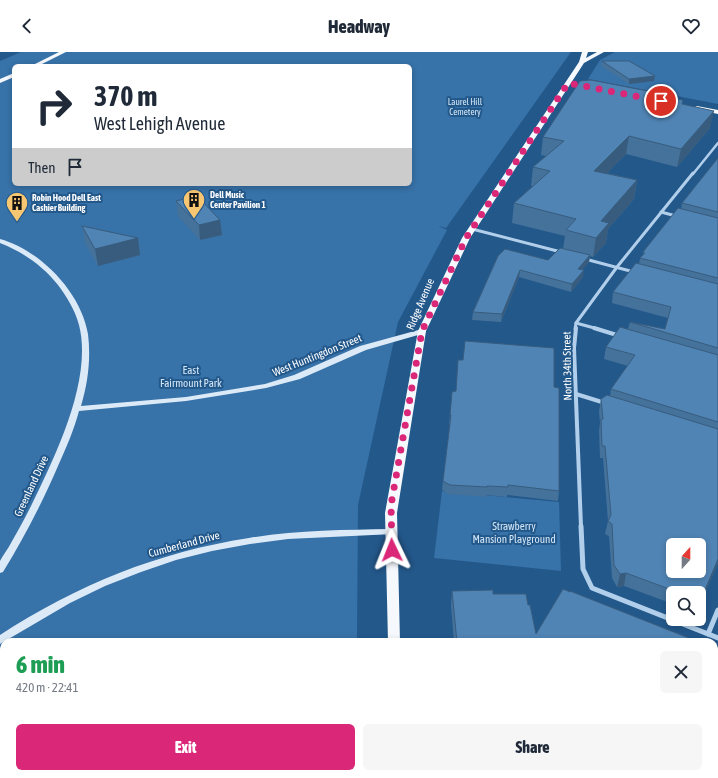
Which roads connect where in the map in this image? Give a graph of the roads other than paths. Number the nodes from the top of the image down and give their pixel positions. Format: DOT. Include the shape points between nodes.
graph roads {
  1 [pos="63,52"];
  2 [pos="585,52"];
  3 [pos="601,52"];
  4 [pos="582,62"];
  5 [pos="38,64"];
  6 [pos="12,76"];
  7 [pos="0,81"];
  8 [pos="688,106"];
  9 [pos="718,112"];
  10 [pos="718,143"];
  11 [pos="661,212"];
  12 [pos="682,217"];
  13 [pos="472,229"];
  14 [pos="0,241"];
  15 [pos="563,253"];
  16 [pos="579,257"];
  17 [pos="617,267"];
  18 [pos="638,273"];
  19 [pos="576,323"];
  20 [pos="422,331"];
  21 [pos="628,338"];
  22 [pos="576,394"];
  23 [pos="613,406"];
  24 [pos="77,409"];
  25 [pos="391,532"];
  26 [pos="0,570"];
  27 [pos="718,610"];
  28 [pos="708,634"];
  29 [pos="3,638"];
  30 [pos="394,638"];
  31 [pos="718,638"];
  1 -- 5 [label="main road"];
  2 -- 4 [label="main road, Ridge Avenue"];
  3 -- 4 [label="main road, Ridge Avenue"];
  4 -- 13 [label="main road, Ridge Avenue" via="570,84"];
  6 -- 7 [label="main road"];
  8 -- 9 [label="main road"];
  10 -- 11 [label="street, North 34th Street"];
  11 -- 12 [label="street"];
  11 -- 17 [label="street, North 34th Street"];
  13 -- 15 [label="street"];
  13 -- 20 [label="main road, Ridge Avenue"];
  14 -- 24 [label="street, Greenland Drive" via="32,256 52,274 77,310 84,334 84,364"];
  16 -- 17 [label="street"];
  17 -- 18 [label="street"];
  17 -- 19 [label="street, North 34th Street"];
  19 -- 21 [label="street"];
  19 -- 22 [label="street, North 34th Street"];
  20 -- 24 [label="street, West Huntingdon Street" via="363,348 297,377 266,386 129,406"];
  20 -- 25 [label="main road, Ridge Avenue" via="391,505"];
  22 -- 23 [label="street"];
  22 -- 28 [label="street, North 34th Street" via="583,569 592,588"];
  24 -- 26 [label="street, Greenland Drive" via="33,513"];
  25 -- 29 [label="street, Cumberland Drive" via="314,534 260,539 170,558 80,593"];
  25 -- 30 [label="main road, Ridge Avenue"];
  27 -- 28 [label="street"];
  28 -- 31 [label="street"];
}
